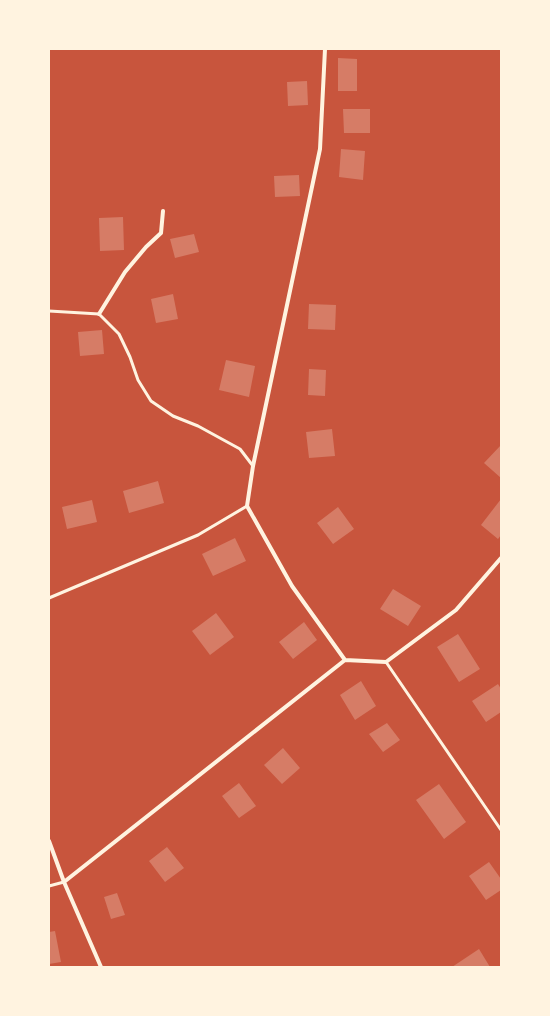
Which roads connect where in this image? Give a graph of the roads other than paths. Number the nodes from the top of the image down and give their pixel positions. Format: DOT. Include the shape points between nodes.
graph roads {
  1 [pos="326,49"];
  2 [pos="163,211"];
  3 [pos="49,311"];
  4 [pos="100,314"];
  5 [pos="253,466"];
  6 [pos="247,506"];
  7 [pos="501,558"];
  8 [pos="49,598"];
  9 [pos="345,660"];
  10 [pos="386,662"];
  11 [pos="501,830"];
  12 [pos="49,841"];
  13 [pos="64,882"];
  14 [pos="49,886"];
  15 [pos="102,967"];
  1 -- 5 [label="street" via="320,150"];
  2 -- 4 [label="street" via="161,233 125,272"];
  3 -- 4 [label="lane"];
  4 -- 5 [label="lane" via="119,334 138,380 151,401 172,416 198,426 240,449"];
  5 -- 6 [label="street"];
  6 -- 8 [label="lane" via="198,535"];
  6 -- 9 [label="street" via="292,586"];
  7 -- 10 [label="street" via="456,610"];
  9 -- 10 [label="street"];
  9 -- 13 [label="street"];
  10 -- 11 [label="lane"];
  12 -- 13 [label="street"];
  13 -- 14 [label="lane"];
  13 -- 15 [label="street"];
}
